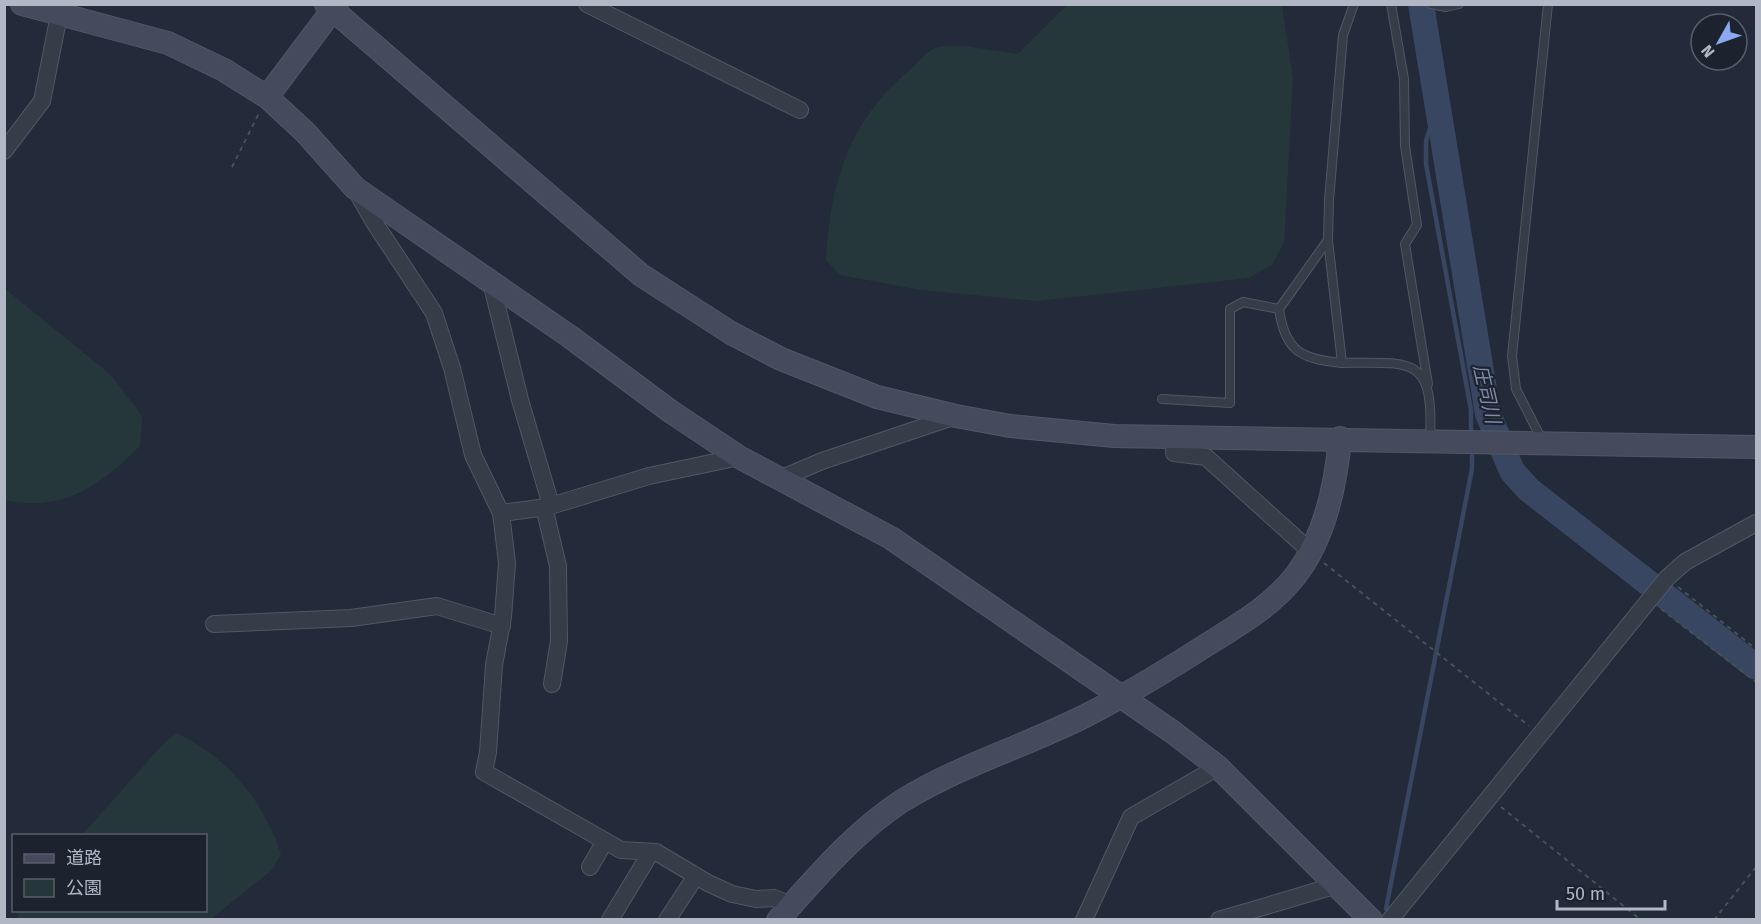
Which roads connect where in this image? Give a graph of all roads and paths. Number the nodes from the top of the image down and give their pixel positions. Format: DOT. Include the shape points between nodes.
graph roads {
  1 [pos="22,4"];
  2 [pos="587,4"];
  3 [pos="1354,4"];
  4 [pos="1391,4"];
  5 [pos="1431,4"];
  6 [pos="1460,4"];
  7 [pos="1548,4"];
  8 [pos="332,6"];
  9 [pos="57,11"];
  10 [pos="267,97"];
  11 [pos="800,110"];
  12 [pos="4,150"];
  13 [pos="232,167"];
  14 [pos="356,188"];
  15 [pos="1328,240"];
  16 [pos="491,282"];
  17 [pos="1279,309"];
  18 [pos="1342,363"];
  19 [pos="1429,388"];
  20 [pos="1162,399"];
  21 [pos="956,417"];
  22 [pos="1175,436"];
  23 [pos="1340,438"];
  24 [pos="1430,439"];
  25 [pos="1543,443"];
  26 [pos="1756,447"];
  27 [pos="739,458"];
  28 [pos="782,478"];
  29 [pos="548,506"];
  30 [pos="501,513"];
  31 [pos="1756,523"];
  32 [pos="1310,551"];
  33 [pos="1666,578"];
  34 [pos="1649,600"];
  35 [pos="214,624"];
  36 [pos="502,626"];
  37 [pos="1756,649"];
  38 [pos="1756,682"];
  39 [pos="552,684"];
  40 [pos="1120,696"];
  41 [pos="1541,735"];
  42 [pos="1218,766"];
  43 [pos="1489,798"];
  44 [pos="605,841"];
  45 [pos="651,852"];
  46 [pos="590,867"];
  47 [pos="1756,867"];
  48 [pos="696,876"];
  49 [pos="1337,885"];
  50 [pos="785,912"];
  51 [pos="610,920"];
  52 [pos="667,920"];
  53 [pos="1084,920"];
  54 [pos="1219,920"];
  55 [pos="1371,920"];
  56 [pos="1390,920"];
  57 [pos="1641,920"];
  58 [pos="1714,920"];
  1 -- 9 [label="street"];
  2 -- 11 [label="street"];
  3 -- 15 [label="lane" via="1343,35"];
  4 -- 19 [label="lane" via="1404,79 1405,146 1417,225 1405,244"];
  5 -- 6 [label="lane"];
  7 -- 25 [label="lane" via="1512,356 1516,388"];
  8 -- 10 [label="street"];
  8 -- 21 [label="street" via="641,275 678,300 781,359 877,397"];
  9 -- 10 [label="street" via="168,43 207,60"];
  9 -- 12 [label="street" via="42,101"];
  10 -- 13 [label="path"];
  10 -- 14 [label="street"];
  14 -- 16 [label="street"];
  14 -- 30 [label="street" via="435,313 473,455"];
  15 -- 17 [label="lane"];
  15 -- 18 [label="lane"];
  16 -- 27 [label="street"];
  16 -- 29 [label="street"];
  17 -- 18 [label="lane" via="1282,330 1296,349 1313,360"];
  17 -- 20 [label="lane" via="1243,302 1230,309 1230,403"];
  18 -- 19 [label="lane" via="1394,362 1411,366"];
  19 -- 24 [label="lane"];
  21 -- 22 [label="street" via="1054,431"];
  21 -- 28 [label="street"];
  22 -- 23 [label="street"];
  22 -- 32 [label="street" via="1174,453 1206,457"];
  23 -- 24 [label="street"];
  23 -- 32 [label="street" via="1329,504"];
  24 -- 25 [label="street"];
  25 -- 26 [label="street"];
  27 -- 28 [label="street"];
  27 -- 29 [label="street" via="649,476"];
  28 -- 40 [label="street" via="891,538"];
  29 -- 30 [label="street"];
  29 -- 39 [label="street" via="558,566 559,641"];
  30 -- 36 [label="street" via="507,563"];
  31 -- 33 [label="street" via="1685,562"];
  32 -- 40 [label="street" via="1297,574 1256,614"];
  32 -- 41 [label="path"];
  33 -- 34 [label="street"];
  33 -- 37 [label="path"];
  34 -- 38 [label="path"];
  34 -- 41 [label="street"];
  35 -- 36 [label="street" via="351,618 437,606"];
  36 -- 44 [label="street" via="494,665 489,752 484,772"];
  40 -- 42 [label="street"];
  40 -- 50 [label="street" via="1078,719 941,778 901,802 844,848"];
  41 -- 43 [label="street"];
  42 -- 49 [label="street"];
  42 -- 53 [label="street" via="1131,817"];
  43 -- 56 [label="street"];
  43 -- 57 [label="path"];
  44 -- 45 [label="street" via="621,850"];
  44 -- 46 [label="street"];
  45 -- 48 [label="street"];
  45 -- 51 [label="street"];
  47 -- 58 [label="path"];
  48 -- 50 [label="street" via="732,894 774,898"];
  48 -- 52 [label="street"];
  49 -- 54 [label="street"];
  49 -- 55 [label="street"];
}
